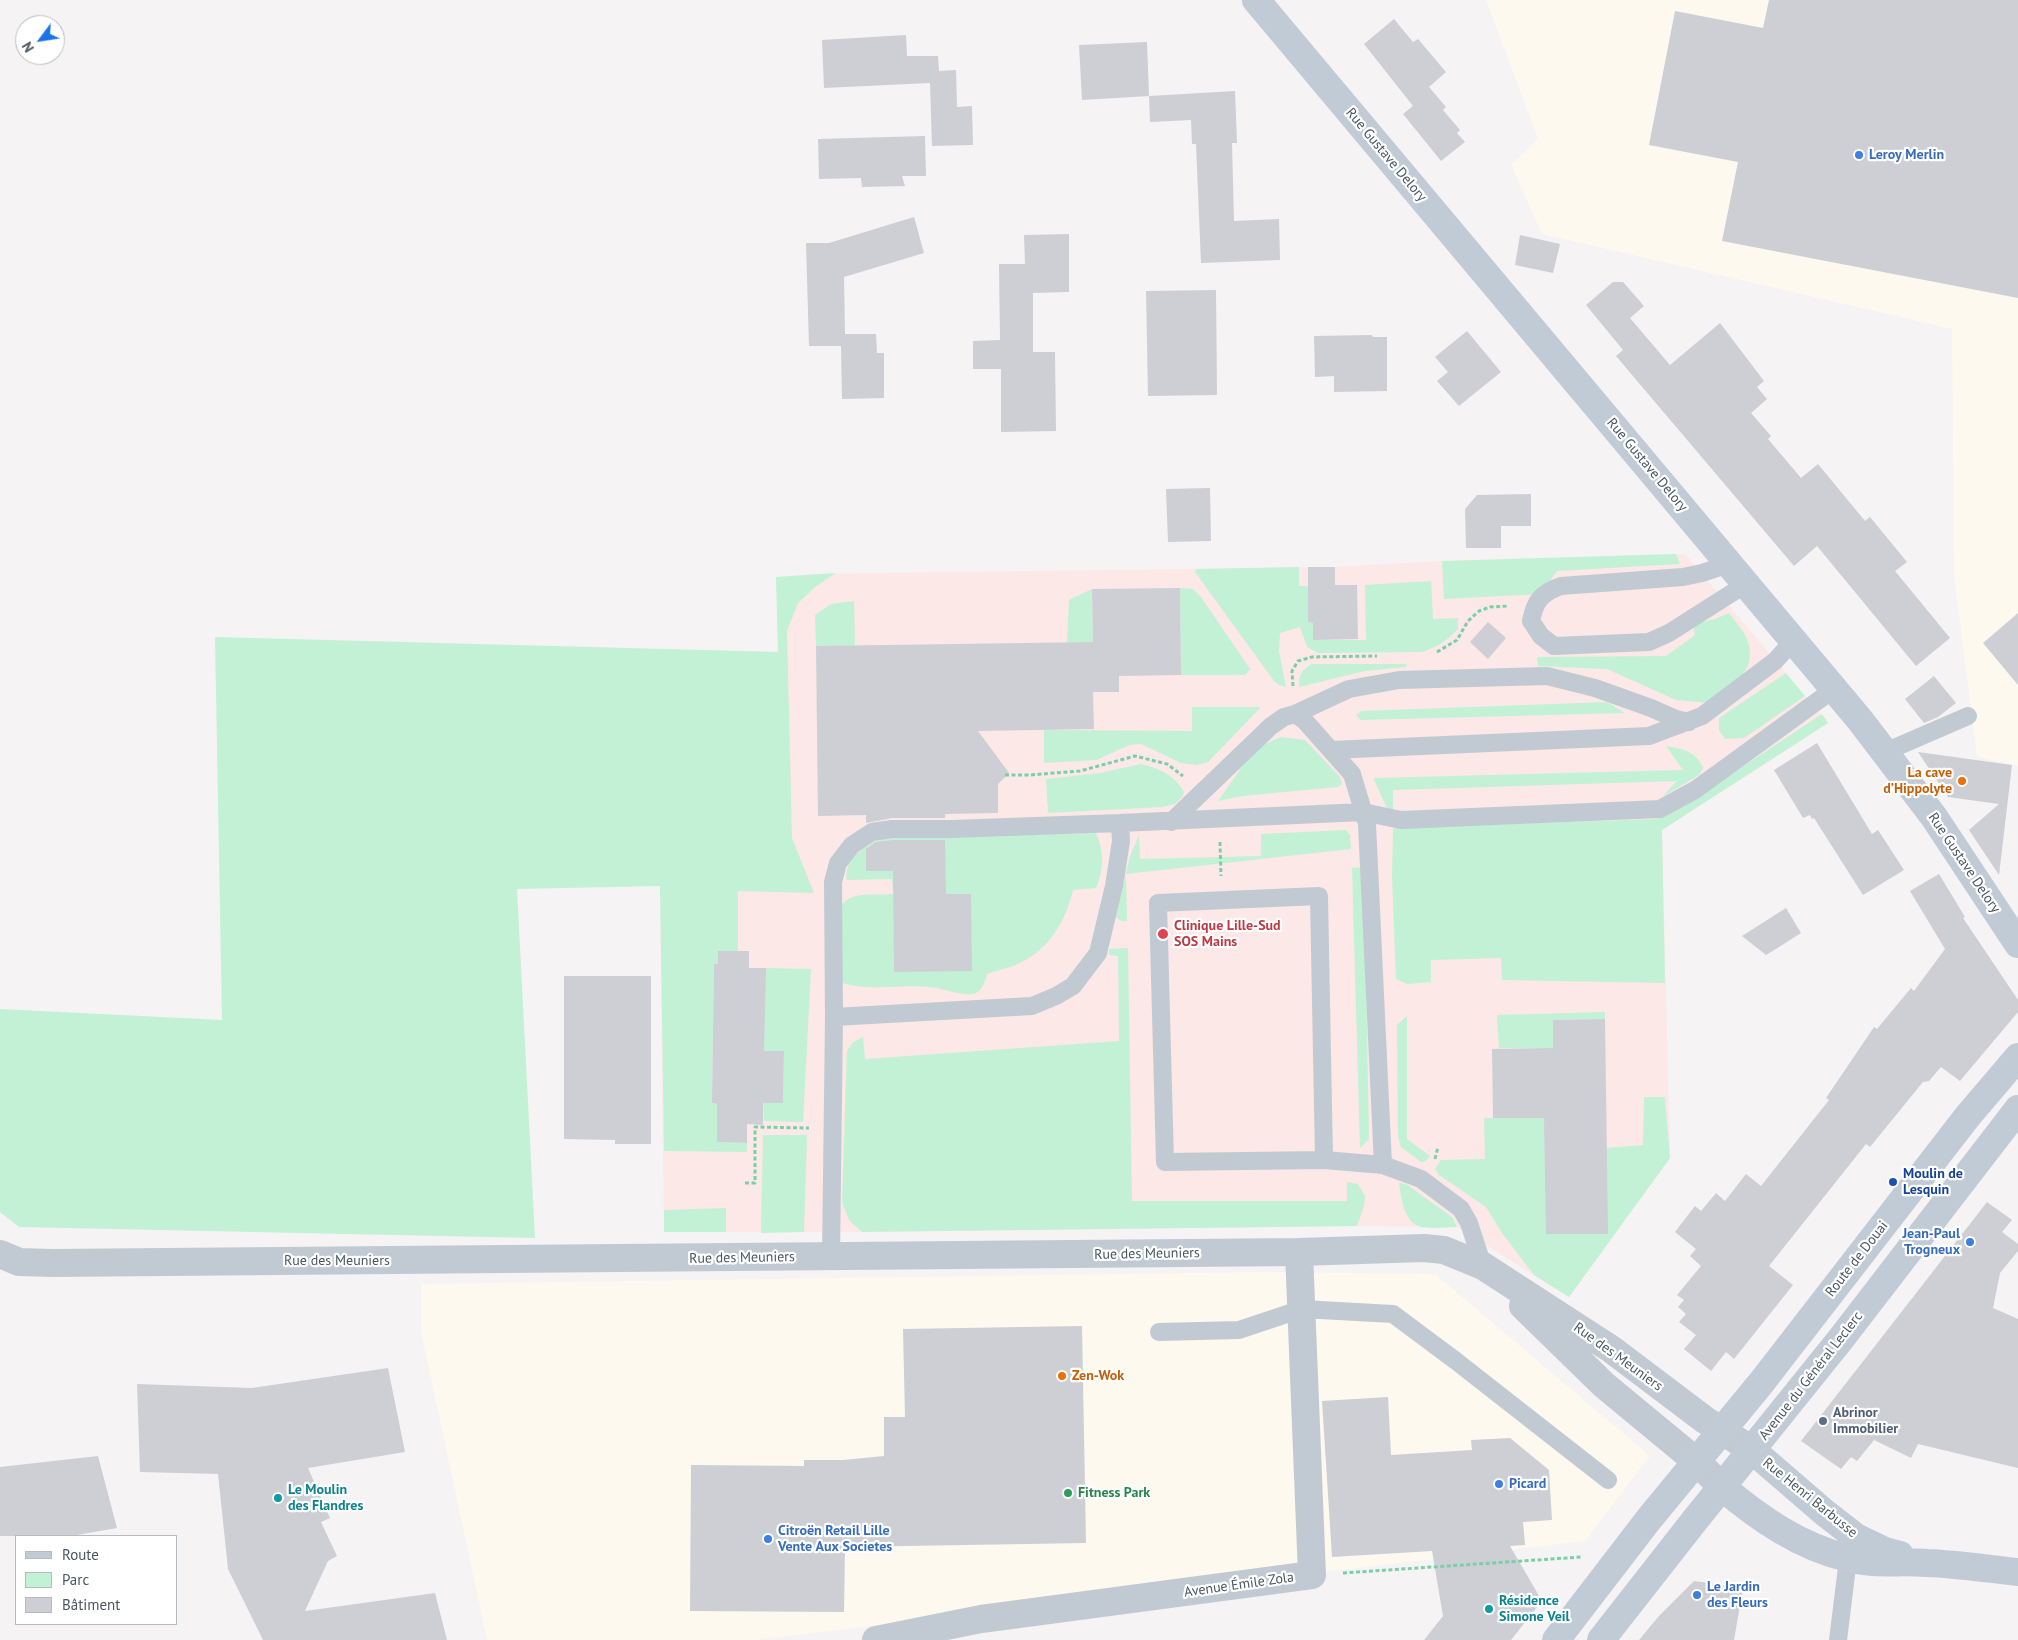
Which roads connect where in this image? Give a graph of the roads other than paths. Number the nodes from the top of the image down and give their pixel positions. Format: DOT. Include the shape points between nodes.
graph roads {
  1 [pos="1256,0"];
  2 [pos="1738,574"];
  3 [pos="1794,640"];
  4 [pos="1834,688"];
  5 [pos="1295,714"];
  6 [pos="1968,716"];
  7 [pos="1689,722"];
  8 [pos="1331,750"];
  9 [pos="1886,752"];
  10 [pos="1364,812"];
  11 [pos="1171,822"];
  12 [pos="1120,823"];
  13 [pos="2018,944"];
  14 [pos="834,1017"];
  15 [pos="2018,1058"];
  16 [pos="2018,1109"];
  17 [pos="1324,1160"];
  18 [pos="1383,1165"];
  19 [pos="1299,1252"];
  20 [pos="0,1254"];
  21 [pos="831,1257"];
  22 [pos="1483,1266"];
  23 [pos="1302,1309"];
  24 [pos="1159,1332"];
  25 [pos="1721,1431"];
  26 [pos="1752,1450"];
  27 [pos="1696,1461"];
  28 [pos="1608,1480"];
  29 [pos="1722,1487"];
  30 [pos="1695,1520"];
  31 [pos="1775,1528"];
  32 [pos="1848,1558"];
  33 [pos="1926,1562"];
  34 [pos="2018,1572"];
  35 [pos="876,1640"];
  36 [pos="1556,1640"];
  37 [pos="1601,1640"];
  38 [pos="1838,1640"];
  1 -- 2 [label="street, Rue Gustave Delory"];
  2 -- 2 [label="lane" via="1561,586 1550,590 1535,604 1531,621 1541,636 1554,646 1649,642 1669,633"];
  2 -- 3 [label="street, Rue Gustave Delory"];
  3 -- 4 [label="street, Rue Gustave Delory"];
  3 -- 7 [label="lane" via="1750,682"];
  4 -- 9 [label="street, Rue Gustave Delory"];
  4 -- 10 [label="lane" via="1695,790 1660,809 1401,820"];
  5 -- 7 [label="lane" via="1350,689 1399,680 1547,676 1595,688 1676,720"];
  5 -- 8 [label="lane"];
  5 -- 11 [label="lane" via="1284,716 1271,726"];
  6 -- 9 [label="lane"];
  7 -- 8 [label="lane" via="1648,736"];
  8 -- 10 [label="lane" via="1352,774"];
  9 -- 13 [label="street, Rue Gustave Delory" via="1934,817"];
  10 -- 11 [label="lane"];
  10 -- 18 [label="lane"];
  11 -- 12 [label="lane"];
  12 -- 14 [label="lane" via="1121,841 1115,877 1098,953 1072,986 1032,1006"];
  12 -- 14 [label="lane" via="892,829 872,832 852,845 838,863 833,882"];
  14 -- 21 [label="lane"];
  15 -- 25 [label="street, Route de Douai" via="1967,1118"];
  16 -- 26 [label="street, Avenue du Général Leclerc"];
  17 -- 17 [label="lane" via="1319,896 1158,903 1165,1162"];
  17 -- 18 [label="lane"];
  18 -- 22 [label="lane" via="1421,1179 1461,1209"];
  19 -- 21 [label="street, Rue des Meuniers"];
  19 -- 22 [label="street, Rue des Meuniers" via="1424,1248 1444,1250"];
  19 -- 23 [label="street, Avenue Émile Zola"];
  20 -- 21 [label="street, Rue des Meuniers" via="18,1262 52,1263"];
  22 -- 25 [label="street, Rue des Meuniers" via="1611,1349"];
  22 -- 27 [label="street, Rue des Meuniers" via="1604,1385"];
  23 -- 24 [label="lane" via="1239,1330"];
  23 -- 28 [label="lane" via="1393,1314"];
  23 -- 35 [label="street, Avenue Émile Zola" via="1312,1575 981,1619"];
  25 -- 26 [label="street, Rue des Meuniers"];
  25 -- 27 [label="street, Route de Douai"];
  26 -- 29 [label="street, Avenue du Général Leclerc"];
  26 -- 33 [label="street, Rue Henri Barbusse" via="1856,1538"];
  27 -- 29 [label="street, Rue des Meuniers"];
  27 -- 36 [label="street"];
  29 -- 30 [label="street, Avenue du Général Leclerc"];
  29 -- 31 [label="street, Rue Henri Barbusse"];
  30 -- 31 [label="street, Rue Henri Barbusse" via="1714,1514 1729,1515"];
  30 -- 37 [label="street, Avenue du Général Leclerc"];
  31 -- 32 [label="street, Rue Henri Barbusse" via="1801,1542"];
  32 -- 33 [label="street, Rue Henri Barbusse" via="1886,1563"];
  32 -- 38 [label="lane"];
  33 -- 34 [label="street, Rue Henri Barbusse"];
}
